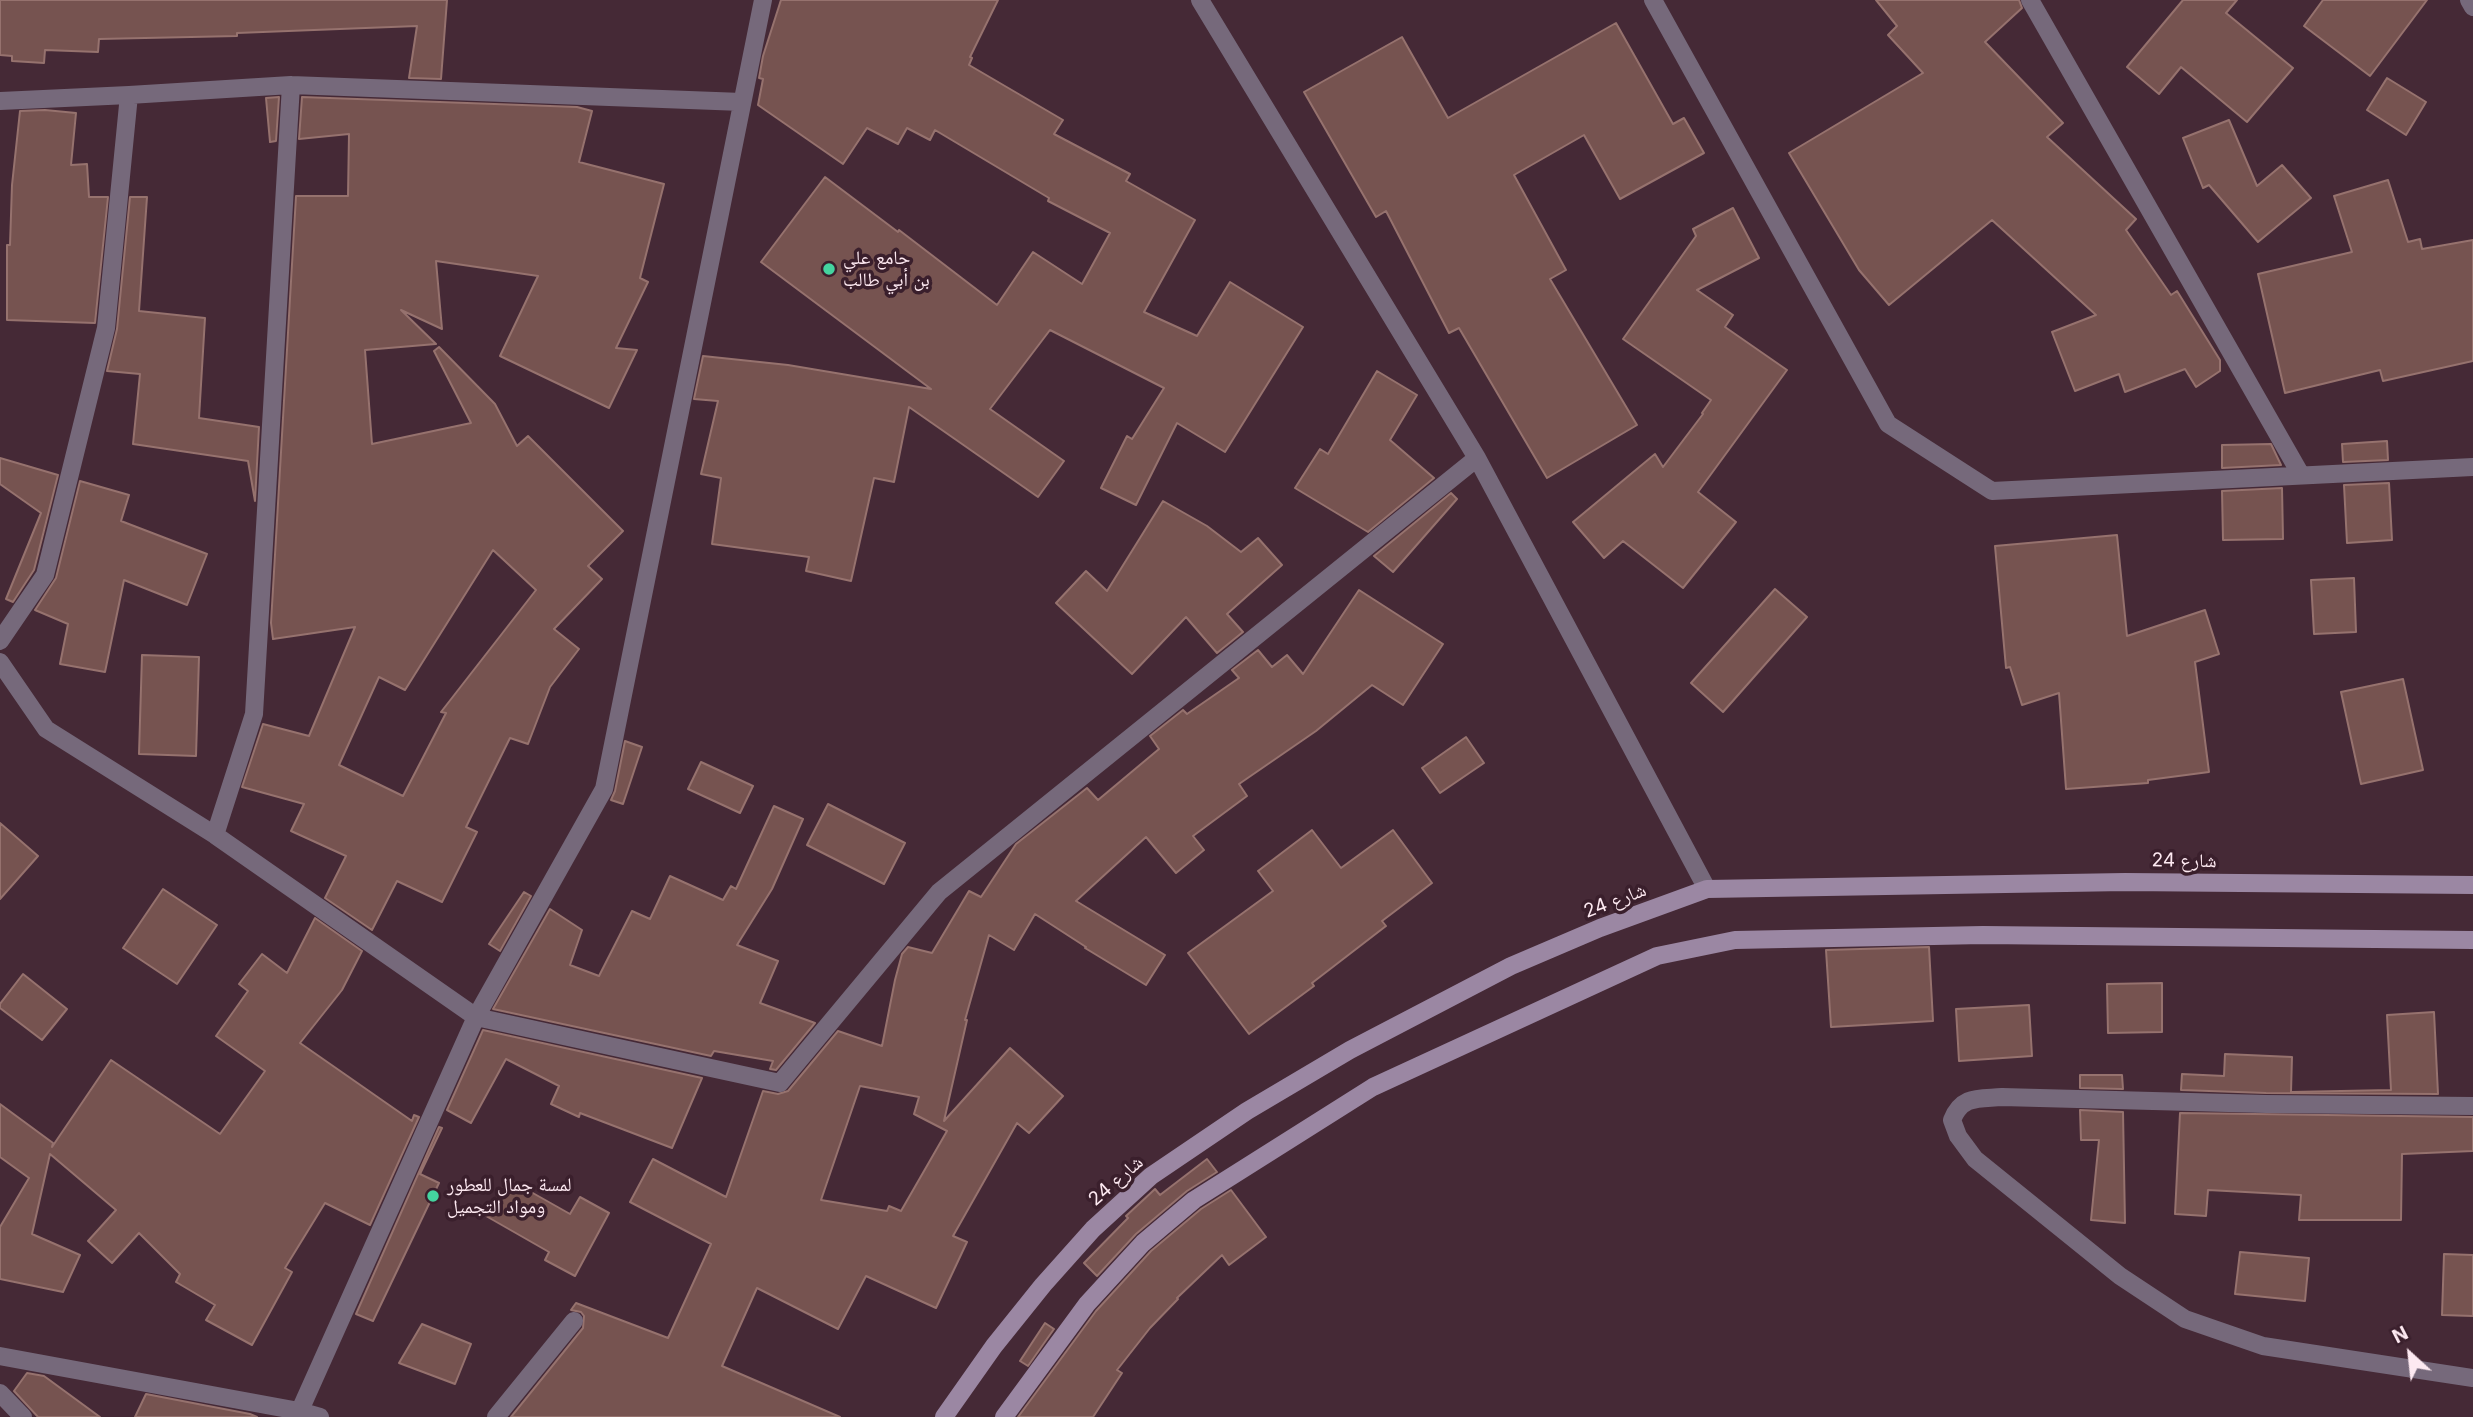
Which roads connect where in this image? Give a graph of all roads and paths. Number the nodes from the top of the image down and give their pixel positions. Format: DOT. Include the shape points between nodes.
graph roads {
  1 [pos="763,0"];
  2 [pos="1200,0"];
  3 [pos="1653,0"];
  4 [pos="2030,0"];
  5 [pos="2469,0"];
  6 [pos="2473,7"];
  7 [pos="291,85"];
  8 [pos="129,95"];
  9 [pos="0,101"];
  10 [pos="742,102"];
  11 [pos="1477,458"];
  12 [pos="2473,467"];
  13 [pos="2301,475"];
  14 [pos="0,640"];
  15 [pos="0,662"];
  16 [pos="215,835"];
  17 [pos="2473,885"];
  18 [pos="1707,889"];
  19 [pos="2473,940"];
  20 [pos="476,1017"];
  21 [pos="2473,1106"];
  22 [pos="573,1321"];
  23 [pos="0,1356"];
  24 [pos="2473,1378"];
  25 [pos="0,1393"];
  26 [pos="298,1414"];
  27 [pos="23,1417"];
  28 [pos="320,1417"];
  29 [pos="496,1417"];
  30 [pos="944,1417"];
  31 [pos="1004,1417"];
  1 -- 10 [label="street"];
  2 -- 11 [label="street"];
  3 -- 13 [label="street" via="1888,424 1993,491"];
  4 -- 13 [label="street"];
  5 -- 6 [label="street"];
  7 -- 8 [label="street"];
  7 -- 10 [label="street"];
  7 -- 16 [label="street" via="254,714"];
  8 -- 9 [label="street"];
  8 -- 14 [label="street" via="106,328 45,575"];
  10 -- 20 [label="street" via="604,789"];
  11 -- 18 [label="street"];
  11 -- 20 [label="street" via="939,892 780,1083"];
  12 -- 13 [label="street"];
  15 -- 16 [label="street" via="46,729"];
  16 -- 20 [label="street"];
  17 -- 18 [label="street, شارع 24" via="2125,882"];
  18 -- 30 [label="street, شارع 24" via="1511,966 1339,1057 1247,1111 1151,1176 1093,1229 1043,1285"];
  19 -- 31 [label="street" via="1983,935 1735,940 1657,956 1373,1087 1194,1200 1143,1243 1087,1304"];
  20 -- 26 [label="street"];
  21 -- 24 [label="street" via="2003,1097 1968,1100 1957,1107 1952,1120 1975,1159 2120,1276 2185,1319 2263,1346"];
  22 -- 29 [label="street"];
  23 -- 26 [label="street"];
  25 -- 27 [label="street"];
  26 -- 28 [label="street"];
}
